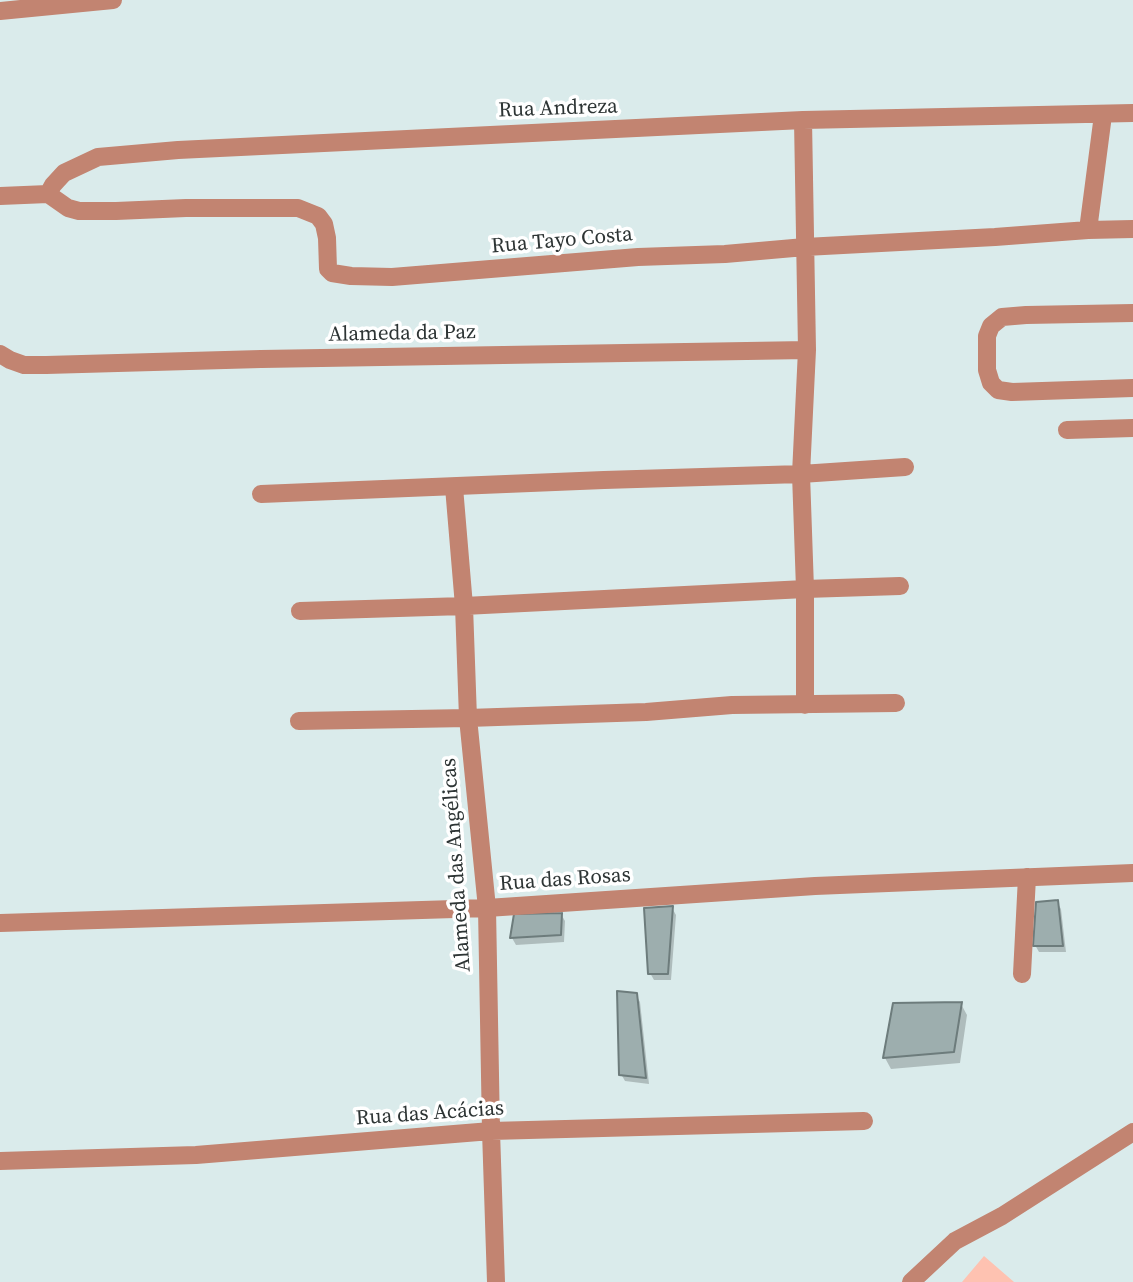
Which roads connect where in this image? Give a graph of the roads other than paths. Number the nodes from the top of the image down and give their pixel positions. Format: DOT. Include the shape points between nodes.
graph roads {
  1 [pos="113,0"];
  2 [pos="3,7"];
  3 [pos="1133,113"];
  4 [pos="1103,114"];
  5 [pos="803,120"];
  6 [pos="48,194"];
  7 [pos="0,196"];
  8 [pos="1133,229"];
  9 [pos="1088,230"];
  10 [pos="805,247"];
  11 [pos="1133,313"];
  12 [pos="807,350"];
  13 [pos="0,354"];
  14 [pos="1133,388"];
  15 [pos="1133,428"];
  16 [pos="1067,430"];
  17 [pos="905,467"];
  18 [pos="801,474"];
  19 [pos="454,487"];
  20 [pos="261,494"];
  21 [pos="900,586"];
  22 [pos="805,589"];
  23 [pos="464,606"];
  24 [pos="300,611"];
  25 [pos="896,703"];
  26 [pos="805,705"];
  27 [pos="468,718"];
  28 [pos="299,722"];
  29 [pos="1133,873"];
  30 [pos="1027,877"];
  31 [pos="488,908"];
  32 [pos="0,923"];
  33 [pos="1022,974"];
  34 [pos="864,1121"];
  35 [pos="491,1131"];
  36 [pos="1133,1132"];
  37 [pos="0,1161"];
  38 [pos="496,1282"];
  39 [pos="911,1282"];
  1 -- 2 [label="street"];
  3 -- 4 [label="street, Rua Andreza"];
  4 -- 5 [label="street, Rua Andreza"];
  4 -- 9 [label="street"];
  5 -- 6 [label="street, Rua Andreza" via="120,154 98,157 64,173"];
  5 -- 10 [label="street"];
  6 -- 7 [label="street"];
  6 -- 10 [label="street, Rua Tayo Costa" via="79,211 298,208 318,216 324,224 328,269 351,276 391,277"];
  8 -- 9 [label="street, Rua Tayo Costa"];
  9 -- 10 [label="street, Rua Tayo Costa"];
  10 -- 12 [label="street"];
  11 -- 14 [label="street" via="1002,317 987,336 987,370 998,390"];
  12 -- 13 [label="street, Alameda da Paz" via="46,365 23,365"];
  12 -- 18 [label="street"];
  15 -- 16 [label="street"];
  17 -- 18 [label="street"];
  18 -- 19 [label="street"];
  18 -- 22 [label="street"];
  19 -- 20 [label="street"];
  19 -- 23 [label="street, Alameda das Angélicas"];
  21 -- 22 [label="street"];
  22 -- 23 [label="street"];
  22 -- 26 [label="street"];
  23 -- 24 [label="street"];
  23 -- 27 [label="street, Alameda das Angélicas"];
  25 -- 26 [label="street"];
  26 -- 27 [label="street"];
  27 -- 28 [label="street"];
  27 -- 31 [label="street, Alameda das Angélicas"];
  29 -- 30 [label="street, Rua das Rosas"];
  30 -- 31 [label="street, Rua das Rosas"];
  30 -- 33 [label="street"];
  31 -- 32 [label="street, Rua das Rosas"];
  31 -- 35 [label="street, Alameda das Angélicas"];
  34 -- 35 [label="street, Rua das Acácias"];
  35 -- 37 [label="street, Rua das Acácias" via="196,1155"];
  35 -- 38 [label="street, Alameda das Angélicas"];
  36 -- 39 [label="street" via="955,1241"];
}
